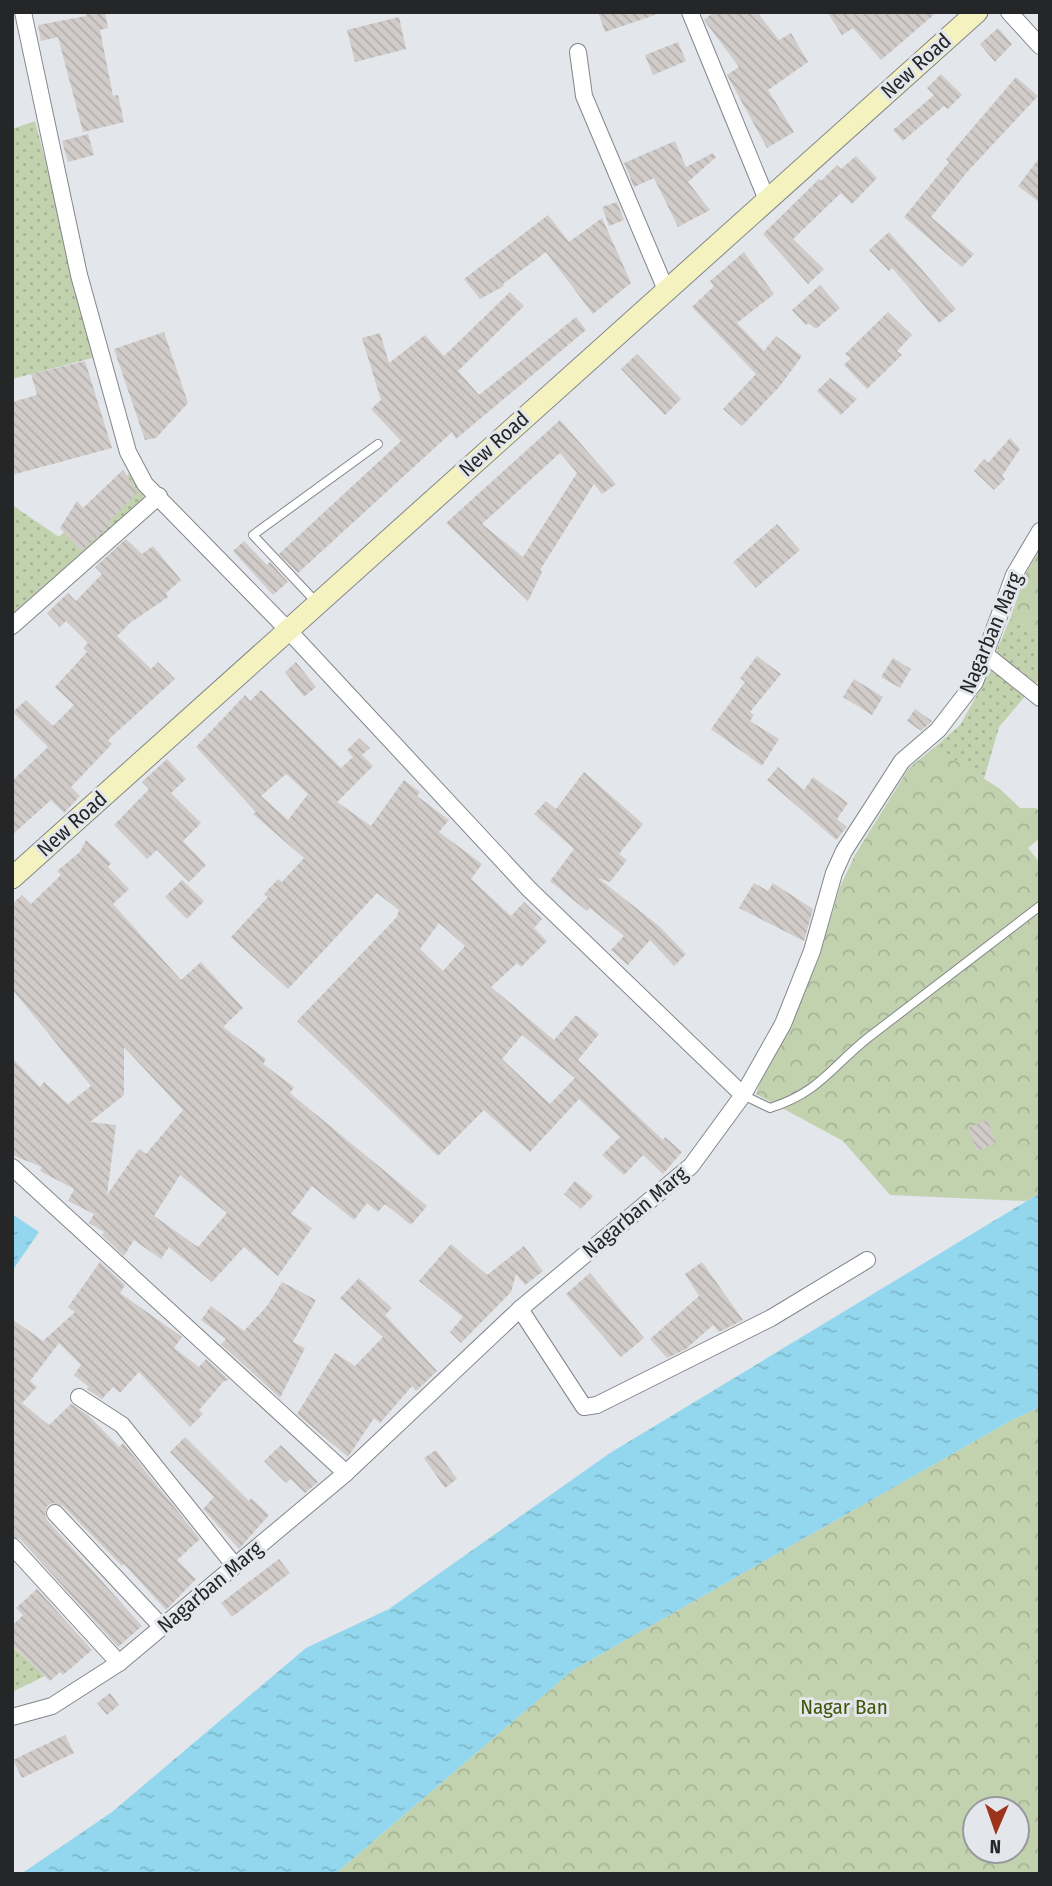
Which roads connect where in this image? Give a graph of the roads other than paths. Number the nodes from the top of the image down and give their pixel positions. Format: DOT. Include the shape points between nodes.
graph roads {
  1 [pos="23,12"];
  2 [pos="690,12"];
  3 [pos="977,12"];
  4 [pos="1009,12"];
  5 [pos="1040,46"];
  6 [pos="578,52"];
  7 [pos="767,200"];
  8 [pos="666,290"];
  9 [pos="378,444"];
  10 [pos="159,496"];
  11 [pos="1040,531"];
  12 [pos="317,603"];
  13 [pos="12,626"];
  14 [pos="287,629"];
  15 [pos="985,654"];
  16 [pos="1040,698"];
  17 [pos="12,878"];
  18 [pos="1040,906"];
  19 [pos="744,1095"];
  20 [pos="12,1167"];
  21 [pos="867,1260"];
  22 [pos="520,1309"];
  23 [pos="79,1397"];
  24 [pos="346,1473"];
  25 [pos="55,1513"];
  26 [pos="12,1546"];
  27 [pos="235,1566"];
  28 [pos="162,1627"];
  29 [pos="119,1663"];
  30 [pos="12,1717"];
  1 -- 10 [label="street" via="79,275 128,452 145,484"];
  2 -- 7 [label="street"];
  3 -- 7 [label="street, New Road"];
  4 -- 5 [label="street"];
  6 -- 8 [label="street" via="584,96"];
  7 -- 8 [label="street, New Road"];
  8 -- 12 [label="street, New Road"];
  9 -- 12 [label="lane" via="253,536"];
  10 -- 13 [label="street"];
  10 -- 14 [label="street"];
  11 -- 15 [label="street, Nagarban Marg" via="1014,575"];
  12 -- 14 [label="street, New Road"];
  14 -- 17 [label="street, New Road"];
  14 -- 19 [label="street" via="528,888"];
  15 -- 16 [label="street"];
  15 -- 19 [label="street, Nagarban Marg" via="961,703 902,761 844,851 783,1024"];
  18 -- 19 [label="lane" via="855,1049 822,1083 770,1108"];
  19 -- 22 [label="street, Nagarban Marg" via="691,1166"];
  20 -- 24 [label="street"];
  21 -- 22 [label="street" via="771,1318 597,1405 584,1407"];
  22 -- 24 [label="street, Nagarban Marg"];
  23 -- 27 [label="street" via="122,1425"];
  24 -- 27 [label="street, Nagarban Marg"];
  25 -- 28 [label="street"];
  26 -- 29 [label="street"];
  27 -- 28 [label="street, Nagarban Marg"];
  28 -- 29 [label="street, Nagarban Marg"];
  29 -- 30 [label="street, Nagarban Marg" via="52,1706"];
}
